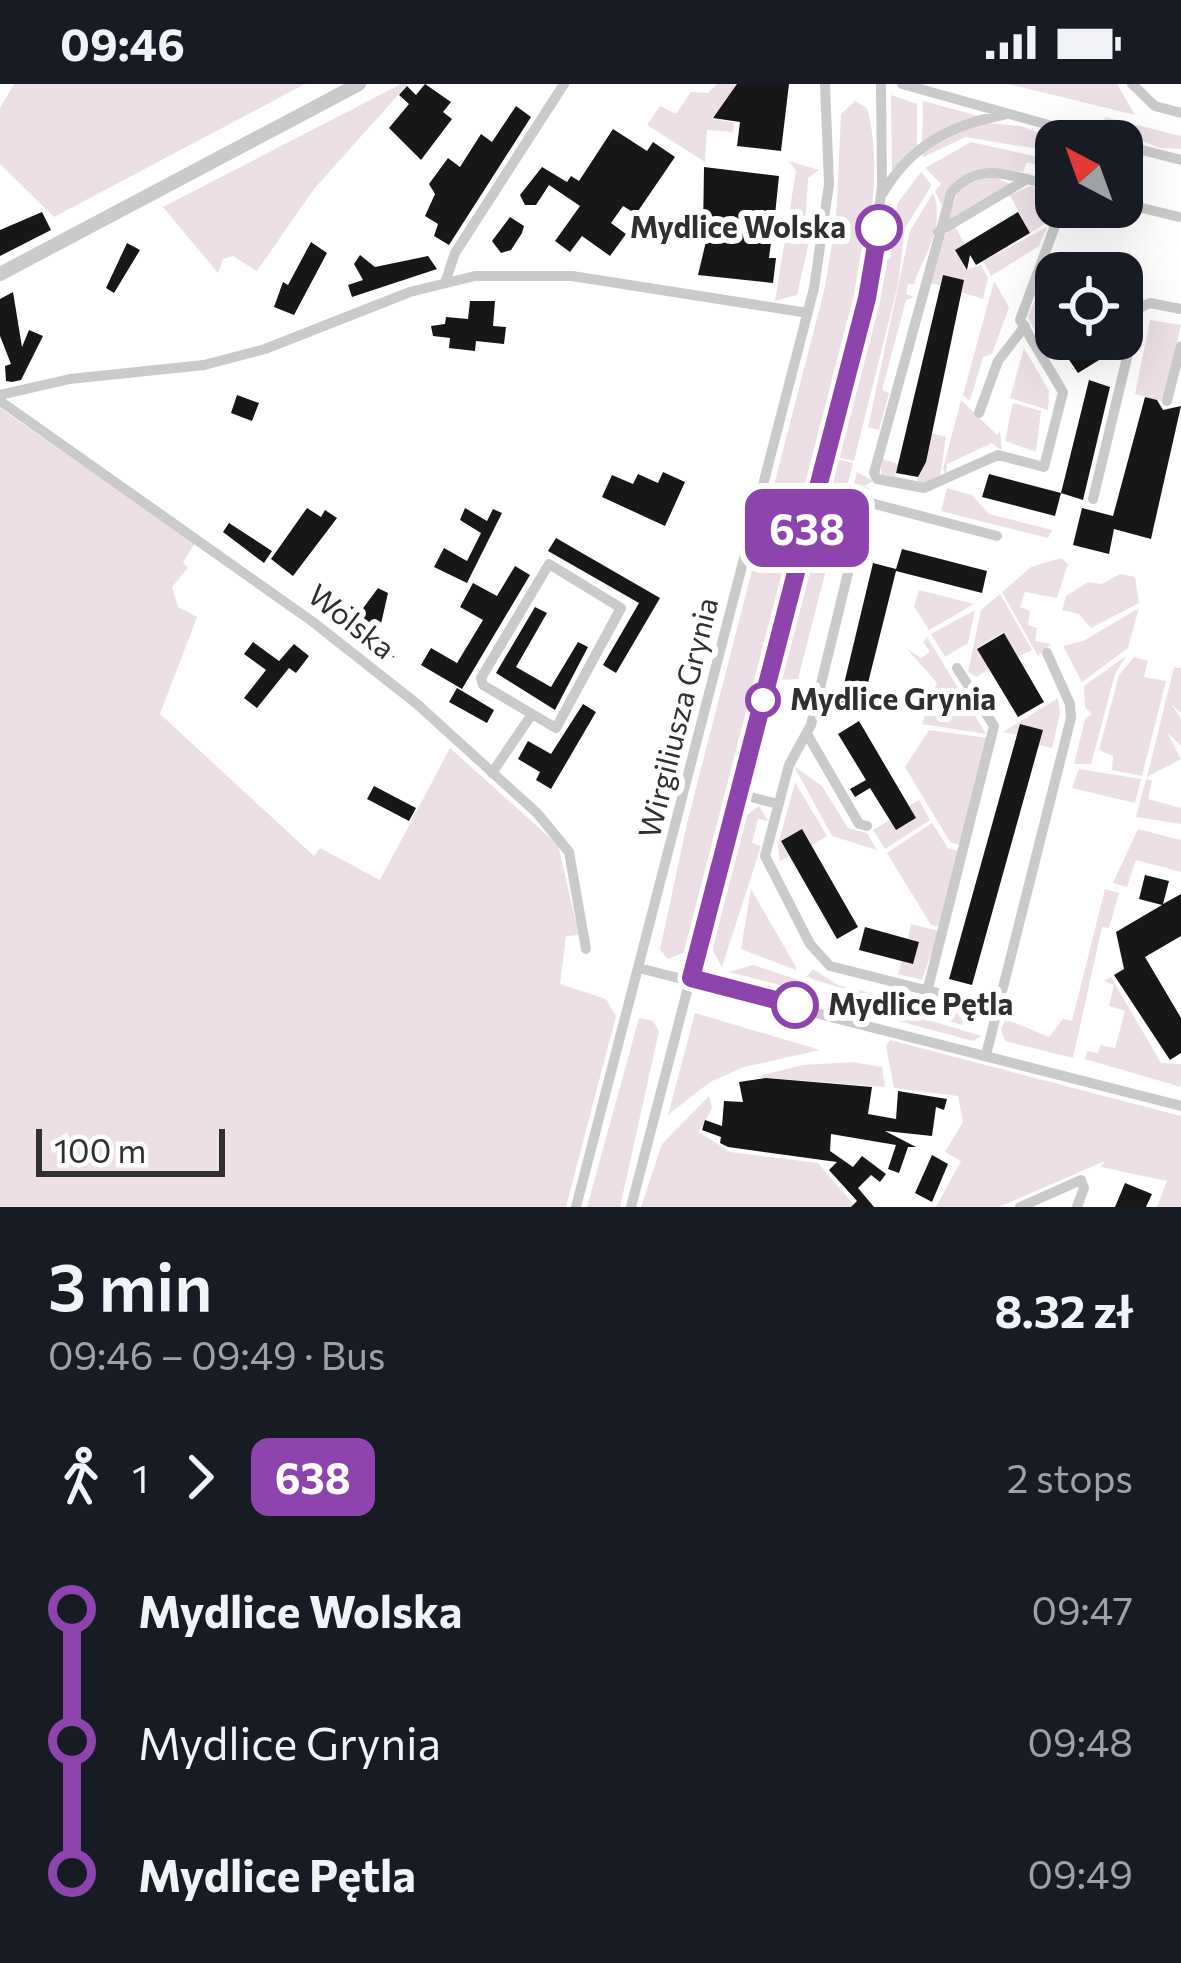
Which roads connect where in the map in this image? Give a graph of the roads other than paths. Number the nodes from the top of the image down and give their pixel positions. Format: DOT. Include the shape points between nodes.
graph roads {
  1 [pos="359,84"];
  2 [pos="564,84"];
  3 [pos="825,84"];
  4 [pos="881,84"];
  5 [pos="902,84"];
  6 [pos="1132,84"];
  7 [pos="1181,113"];
  8 [pos="1007,114"];
  9 [pos="1035,122"];
  10 [pos="1143,150"];
  11 [pos="1181,160"];
  12 [pos="1027,179"];
  13 [pos="1035,181"];
  14 [pos="882,196"];
  15 [pos="1143,207"];
  16 [pos="1180,215"];
  17 [pos="1054,228"];
  18 [pos="938,232"];
  19 [pos="0,274"];
  20 [pos="446,280"];
  21 [pos="1181,309"];
  22 [pos="808,313"];
  23 [pos="1025,326"];
  24 [pos="1181,346"];
  25 [pos="0,398"];
  26 [pos="1167,401"];
  27 [pos="980,413"];
  28 [pos="1093,499"];
  29 [pos="997,536"];
  30 [pos="1047,653"];
  31 [pos="957,668"];
  32 [pos="532,714"];
  33 [pos="808,734"];
  34 [pos="492,772"];
  35 [pos="739,794"];
  36 [pos="778,804"];
  37 [pos="868,826"];
  38 [pos="586,949"];
  39 [pos="639,968"];
  40 [pos="691,978"];
  41 [pos="927,992"];
  42 [pos="998,1008"];
  43 [pos="986,1055"];
  44 [pos="1181,1106"];
  45 [pos="577,1207"];
  46 [pos="631,1207"];
  47 [pos="1020,1207"];
  48 [pos="1077,1207"];
  1 -- 19 [label="street"];
  2 -- 20 [label="street" via="455,253"];
  3 -- 22 [label="street, Wirgiliusza Grynia" via="828,202"];
  4 -- 14 [label="street"];
  5 -- 8 [label="street"];
  6 -- 7 [label="street" via="1155,106"];
  8 -- 9 [label="street"];
  8 -- 14 [label="street" via="932,139"];
  10 -- 11 [label="street"];
  12 -- 13 [label="street"];
  12 -- 18 [label="street"];
  12 -- 18 [label="street" via="993,171 969,176 951,193"];
  14 -- 35 [label="street" via="867,298"];
  15 -- 16 [label="street"];
  17 -- 23 [label="street" via="1020,320"];
  18 -- 23 [label="street" via="877,479 919,489 998,455 1044,467 1063,392"];
  20 -- 22 [label="street" via="572,276"];
  20 -- 25 [label="street" via="204,365 118,372"];
  21 -- 28 [label="street" via="1150,302 1139,309"];
  22 -- 39 [label="street, Wirgiliusza Grynia"];
  23 -- 27 [label="street" via="998,361"];
  24 -- 26 [label="street"];
  25 -- 34 [label="street, Wolska" via="314,622"];
  29 -- 33 [label="street" via="863,507"];
  30 -- 42 [label="street" via="1071,718"];
  31 -- 41 [label="street" via="994,726"];
  32 -- 32 [label="street" via="481,678 549,564 621,608 556,728"];
  32 -- 34 [label="street"];
  33 -- 36 [label="street" via="790,760"];
  33 -- 37 [label="street" via="859,824"];
  34 -- 38 [label="street, Wolska" via="569,852"];
  35 -- 36 [label="street"];
  35 -- 40 [label="street"];
  36 -- 41 [label="street" via="765,861 816,954 838,970"];
  39 -- 40 [label="street"];
  39 -- 45 [label="street, Wirgiliusza Grynia"];
  40 -- 43 [label="street"];
  40 -- 46 [label="street"];
  41 -- 42 [label="street"];
  42 -- 43 [label="street"];
  43 -- 44 [label="street"];
  47 -- 48 [label="street" via="1081,1180"];
}
